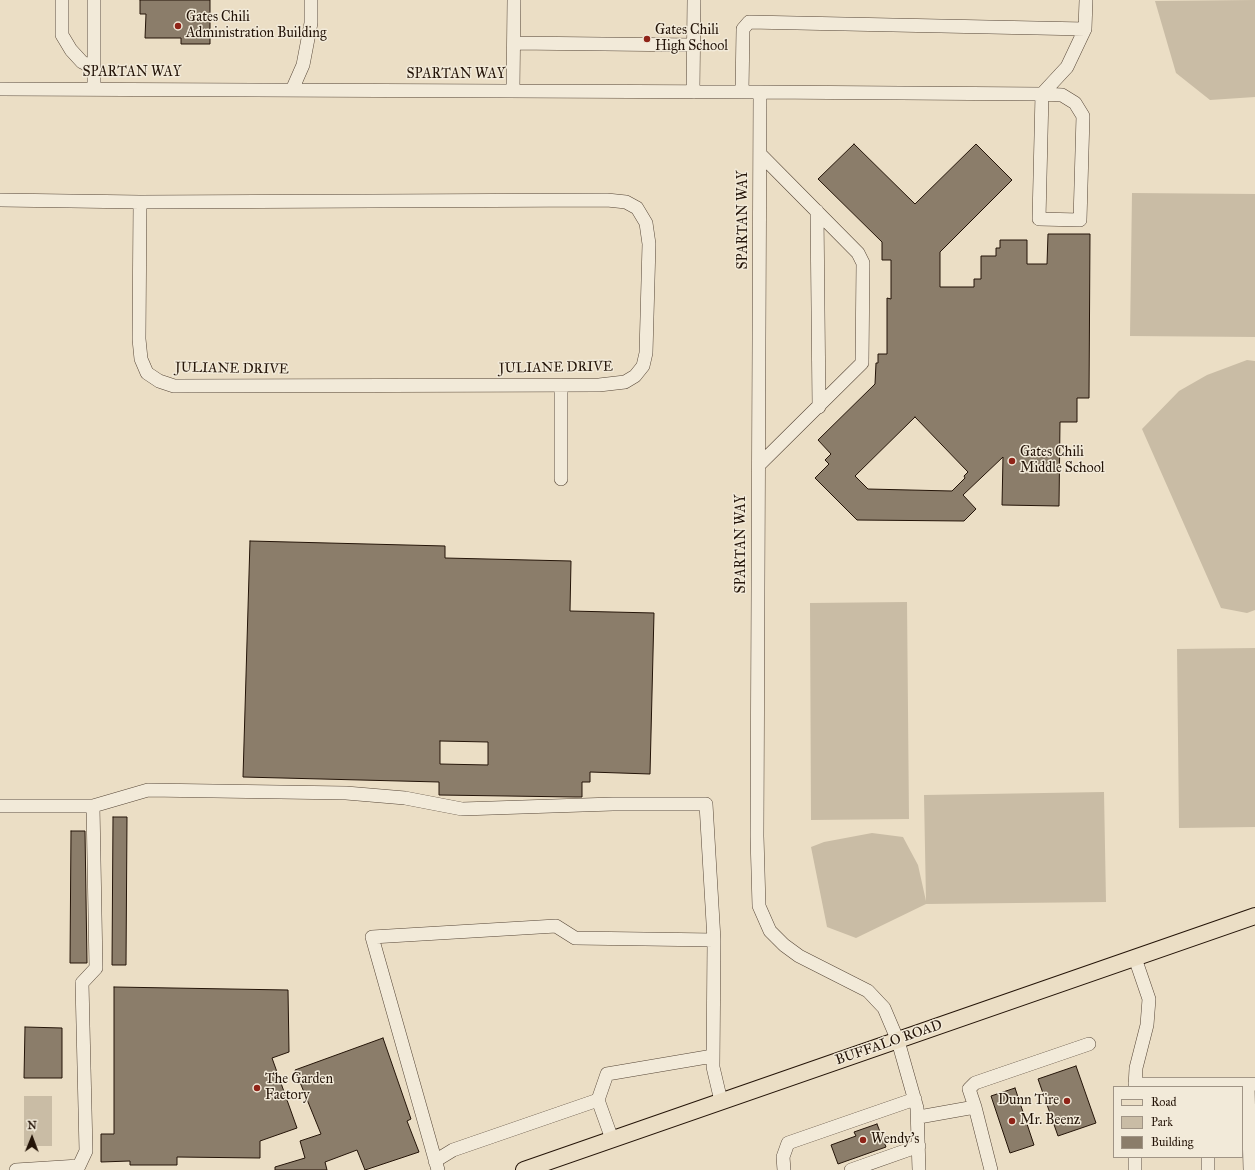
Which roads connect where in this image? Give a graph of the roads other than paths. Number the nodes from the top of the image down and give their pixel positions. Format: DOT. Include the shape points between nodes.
graph roads {
  1 [pos="62,0"];
  2 [pos="94,0"];
  3 [pos="311,0"];
  4 [pos="514,0"];
  5 [pos="694,0"];
  6 [pos="1086,0"];
  7 [pos="1085,29"];
  8 [pos="514,43"];
  9 [pos="693,45"];
  10 [pos="94,68"];
  11 [pos="0,89"];
  12 [pos="94,89"];
  13 [pos="292,90"];
  14 [pos="513,91"];
  15 [pos="693,92"];
  16 [pos="742,92"];
  17 [pos="760,92"];
  18 [pos="1042,94"];
  19 [pos="760,154"];
  20 [pos="0,200"];
  21 [pos="140,202"];
  22 [pos="816,211"];
  23 [pos="561,385"];
  24 [pos="818,407"];
  25 [pos="759,465"];
  26 [pos="561,479"];
  27 [pos="0,806"];
  28 [pos="93,806"];
  29 [pos="1255,916"];
  30 [pos="714,940"];
  31 [pos="1135,958"];
  32 [pos="898,1040"];
  33 [pos="1088,1044"];
  34 [pos="713,1056"];
  35 [pos="1251,1084"];
  36 [pos="1208,1085"];
  37 [pos="1135,1086"];
  38 [pos="915,1099"];
  39 [pos="598,1100"];
  40 [pos="721,1102"];
  41 [pos="975,1107"];
  42 [pos="919,1117"];
  43 [pos="612,1139"];
  44 [pos="919,1146"];
  45 [pos="1135,1158"];
  46 [pos="1208,1158"];
  47 [pos="437,1166"];
  48 [pos="547,1166"];
  49 [pos="872,1166"];
  50 [pos="16,1170"];
  51 [pos="524,1170"];
  52 [pos="784,1170"];
  53 [pos="851,1170"];
  54 [pos="919,1170"];
  55 [pos="991,1170"];
  56 [pos="1135,1170"];
  57 [pos="1208,1170"];
  58 [pos="1250,1170"];
  1 -- 10 [label="street" via="62,35 82,62"];
  2 -- 10 [label="street"];
  3 -- 13 [label="street" via="311,17 303,65"];
  4 -- 8 [label="street"];
  5 -- 9 [label="street"];
  6 -- 7 [label="street"];
  7 -- 16 [label="street" via="749,22 743,29"];
  7 -- 18 [label="street" via="1067,67"];
  8 -- 9 [label="street"];
  8 -- 14 [label="street"];
  9 -- 15 [label="street"];
  10 -- 12 [label="street"];
  11 -- 12 [label="street, SPARTAN WAY"];
  12 -- 13 [label="street, SPARTAN WAY"];
  13 -- 14 [label="street, SPARTAN WAY"];
  14 -- 15 [label="street, SPARTAN WAY"];
  15 -- 16 [label="street, SPARTAN WAY"];
  16 -- 17 [label="street, SPARTAN WAY"];
  17 -- 18 [label="street"];
  17 -- 19 [label="street, SPARTAN WAY"];
  18 -- 18 [label="street" via="1039,220 1080,220 1083,116 1075,103 1068,99"];
  19 -- 22 [label="street"];
  19 -- 25 [label="street, SPARTAN WAY"];
  20 -- 21 [label="street, JULIANE DRIVE"];
  21 -- 23 [label="street, JULIANE DRIVE" via="141,359 148,373 159,381 174,386"];
  21 -- 23 [label="street, JULIANE DRIVE" via="626,202 637,208 646,223 649,244 646,353 643,366 635,376 625,382"];
  22 -- 24 [label="street"];
  22 -- 24 [label="street" via="858,253 864,263 862,363"];
  23 -- 26 [label="street"];
  24 -- 25 [label="street"];
  25 -- 32 [label="street, SPARTAN WAY" via="759,906 770,931 784,945 799,956 877,998"];
  27 -- 28 [label="street"];
  28 -- 30 [label="street" via="148,790 346,793 404,798 462,809 706,804"];
  28 -- 50 [label="street" via="96,968 82,983 86,1151 79,1166"];
  29 -- 31 [label="main road, BUFFALO ROAD"];
  30 -- 34 [label="street"];
  30 -- 47 [label="street" via="575,938 556,926 372,937"];
  31 -- 32 [label="main road, BUFFALO ROAD"];
  31 -- 37 [label="street" via="1149,999 1147,1025 1136,1068"];
  32 -- 38 [label="street, SPARTAN WAY"];
  32 -- 40 [label="main road, BUFFALO ROAD"];
  33 -- 41 [label="street" via="974,1083 969,1089"];
  34 -- 39 [label="street" via="607,1074"];
  34 -- 40 [label="street"];
  35 -- 36 [label="street"];
  35 -- 58 [label="street"];
  36 -- 37 [label="street"];
  38 -- 42 [label="street, SPARTAN WAY"];
  38 -- 52 [label="street" via="788,1144 782,1157"];
  39 -- 43 [label="street"];
  39 -- 47 [label="street" via="453,1150"];
  40 -- 43 [label="main road, BUFFALO ROAD"];
  41 -- 42 [label="street"];
  41 -- 55 [label="street"];
  42 -- 44 [label="street, SPARTAN WAY"];
  43 -- 48 [label="main road, BUFFALO ROAD"];
  44 -- 49 [label="street"];
  44 -- 54 [label="street, SPARTAN WAY"];
  45 -- 56 [label="street"];
  46 -- 57 [label="street"];
  48 -- 51 [label="main road, BUFFALO ROAD"];
  49 -- 53 [label="street"];
}
